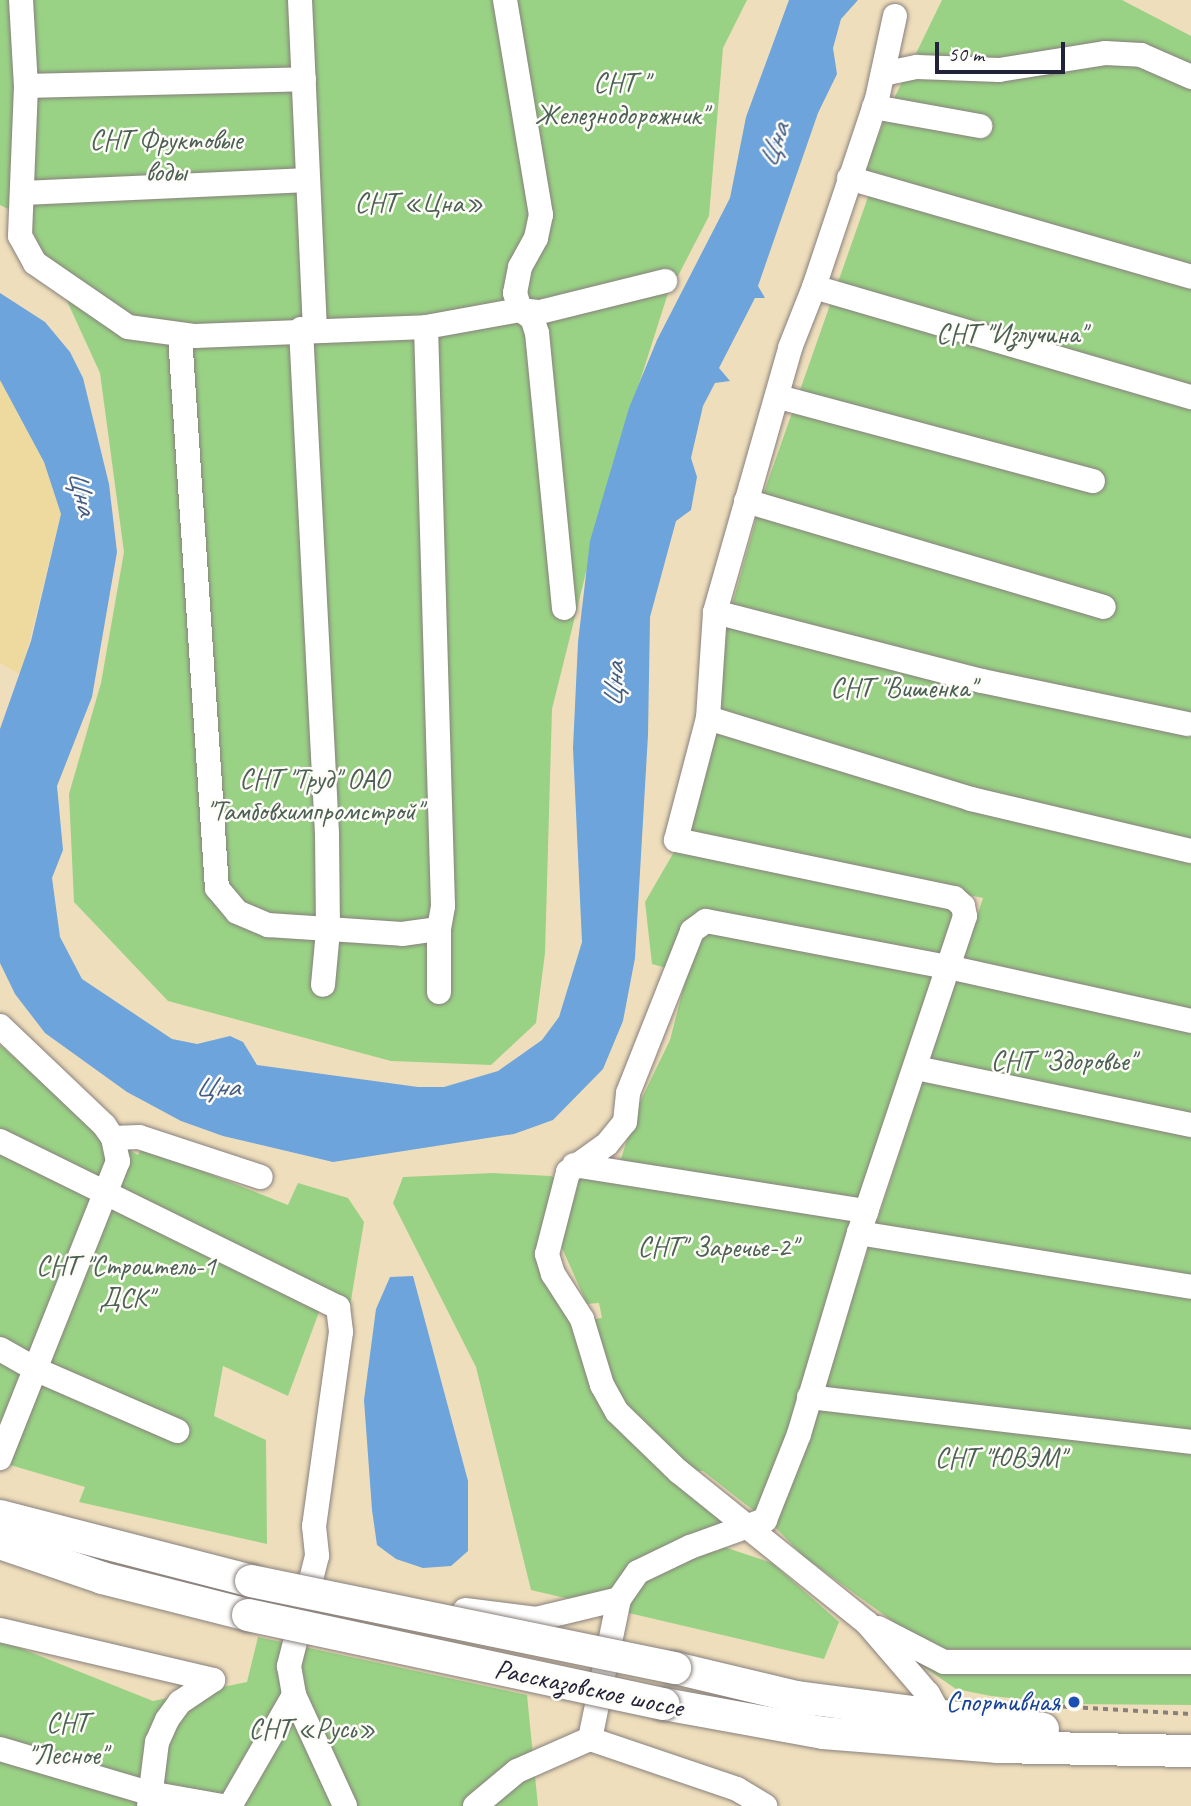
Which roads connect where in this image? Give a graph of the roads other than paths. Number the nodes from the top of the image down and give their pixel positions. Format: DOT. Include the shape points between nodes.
graph roads {
  1 [pos="22,0"];
  2 [pos="300,0"];
  3 [pos="505,0"];
  4 [pos="895,16"];
  5 [pos="883,74"];
  6 [pos="1191,77"];
  7 [pos="304,79"];
  8 [pos="26,86"];
  9 [pos="874,107"];
  10 [pos="981,126"];
  11 [pos="849,178"];
  12 [pos="308,180"];
  13 [pos="24,193"];
  14 [pos="1191,277"];
  15 [pos="665,281"];
  16 [pos="814,287"];
  17 [pos="520,310"];
  18 [pos="426,327"];
  19 [pos="308,329"];
  20 [pos="180,336"];
  21 [pos="779,397"];
  22 [pos="1191,397"];
  23 [pos="1093,481"];
  24 [pos="746,501"];
  25 [pos="1104,607"];
  26 [pos="564,608"];
  27 [pos="715,612"];
  28 [pos="708,718"];
  29 [pos="1188,724"];
  30 [pos="1191,851"];
  31 [pos="439,929"];
  32 [pos="328,931"];
  33 [pos="948,967"];
  34 [pos="323,985"];
  35 [pos="439,992"];
  36 [pos="1191,1021"];
  37 [pos="0,1026"];
  38 [pos="916,1068"];
  39 [pos="1191,1125"];
  40 [pos="113,1138"];
  41 [pos="0,1141"];
  42 [pos="570,1174"];
  43 [pos="261,1177"];
  44 [pos="106,1191"];
  45 [pos="863,1222"];
  46 [pos="1191,1287"];
  47 [pos="0,1349"];
  48 [pos="37,1370"];
  49 [pos="809,1397"];
  50 [pos="177,1431"];
  51 [pos="1191,1442"];
  52 [pos="0,1458"];
  53 [pos="0,1516"];
  54 [pos="748,1527"];
  55 [pos="0,1542"];
  56 [pos="313,1578"];
  57 [pos="619,1599"];
  58 [pos="867,1623"];
  59 [pos="0,1630"];
  60 [pos="1191,1662"];
  61 [pos="294,1695"];
  62 [pos="942,1719"];
  63 [pos="1191,1733"];
  64 [pos="590,1739"];
  65 [pos="0,1749"];
  66 [pos="1191,1751"];
  67 [pos="149,1800"];
  68 [pos="221,1806"];
  69 [pos="230,1806"];
  70 [pos="345,1806"];
  71 [pos="475,1806"];
  72 [pos="765,1806"];
  1 -- 8 [label="street"];
  2 -- 7 [label="street"];
  3 -- 17 [label="street" via="541,215 536,238 520,267 515,293"];
  4 -- 5 [label="street"];
  5 -- 6 [label="street" via="917,67 999,70 1105,53 1141,55"];
  5 -- 9 [label="street"];
  7 -- 8 [label="street"];
  7 -- 12 [label="street"];
  8 -- 13 [label="street"];
  9 -- 10 [label="street"];
  9 -- 11 [label="street"];
  11 -- 14 [label="street"];
  11 -- 16 [label="street"];
  12 -- 13 [label="street"];
  12 -- 19 [label="street"];
  13 -- 20 [label="street" via="20,236 35,263 128,327"];
  15 -- 17 [label="street" via="540,312"];
  16 -- 21 [label="street" via="790,348"];
  16 -- 22 [label="street"];
  17 -- 18 [label="street"];
  17 -- 26 [label="street" via="532,318 537,333"];
  18 -- 19 [label="street"];
  18 -- 31 [label="street" via="439,677 443,906"];
  19 -- 20 [label="street"];
  19 -- 32 [label="street"];
  20 -- 32 [label="street" via="213,877 228,905 249,918"];
  21 -- 23 [label="street"];
  21 -- 24 [label="street"];
  24 -- 25 [label="street"];
  24 -- 27 [label="street"];
  27 -- 28 [label="street"];
  27 -- 29 [label="street" via="982,681"];
  28 -- 30 [label="street" via="971,799"];
  28 -- 33 [label="street" via="676,840 954,898 963,906 965,916"];
  31 -- 32 [label="street" via="402,934"];
  31 -- 35 [label="street"];
  32 -- 34 [label="street"];
  33 -- 36 [label="street"];
  33 -- 38 [label="street"];
  33 -- 42 [label="street" via="706,921 692,931 628,1093 625,1122 607,1144"];
  37 -- 40 [label="street" via="82,1102"];
  38 -- 39 [label="street"];
  38 -- 45 [label="street"];
  40 -- 43 [label="street" via="139,1138"];
  40 -- 44 [label="street" via="117,1161"];
  41 -- 44 [label="street"];
  42 -- 45 [label="street"];
  42 -- 54 [label="street" via="547,1254 552,1274 582,1319 608,1398 639,1438"];
  44 -- 48 [label="street"];
  44 -- 56 [label="street" via="338,1307 341,1332 314,1525 317,1556"];
  45 -- 46 [label="street"];
  45 -- 49 [label="street"];
  47 -- 48 [label="street"];
  48 -- 50 [label="street"];
  48 -- 52 [label="street"];
  49 -- 51 [label="street"];
  49 -- 54 [label="street" via="765,1520"];
  53 -- 62 [label="main road, Рассказовское шоссе, bridge" via="251,1581 797,1697"];
  54 -- 57 [label="street" via="638,1572"];
  54 -- 58 [label="street"];
  55 -- 66 [label="main road, Рассказовское шоссе, bridge" via="102,1578 248,1615 664,1704 823,1733 998,1747"];
  56 -- 57 [label="street" via="481,1614 536,1619"];
  56 -- 61 [label="street" via="289,1666"];
  57 -- 64 [label="street"];
  58 -- 60 [label="street" via="944,1662"];
  58 -- 62 [label="street" via="928,1694"];
  59 -- 67 [label="street" via="213,1680 180,1702 167,1720 158,1742"];
  61 -- 69 [label="street"];
  61 -- 70 [label="street"];
  62 -- 63 [label="main road, Рассказовское шоссе" via="1026,1728"];
  64 -- 71 [label="street" via="517,1771"];
  64 -- 72 [label="street" via="737,1789"];
  65 -- 67 [label="street"];
  67 -- 68 [label="street"];
}
